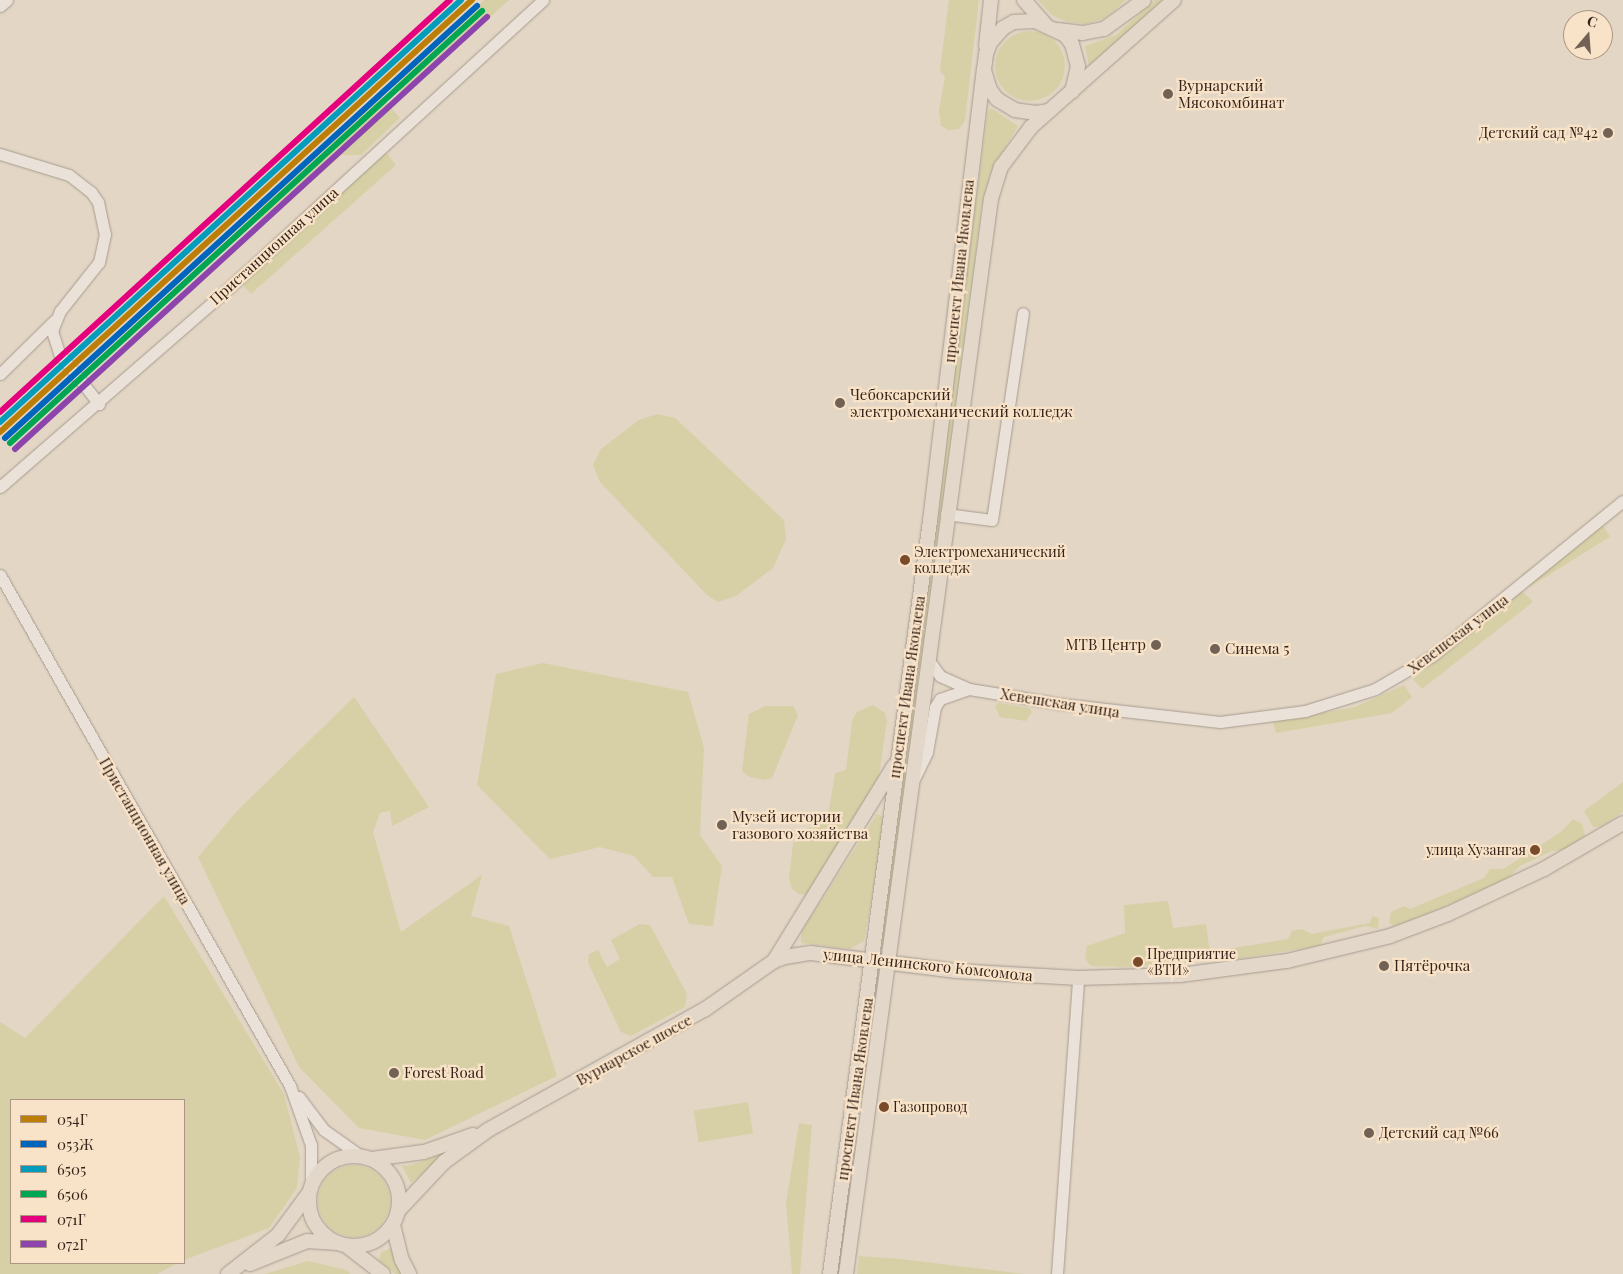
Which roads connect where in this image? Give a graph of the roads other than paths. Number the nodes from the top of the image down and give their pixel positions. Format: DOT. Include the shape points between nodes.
graph roads {
  1 [pos="7,0"];
  2 [pos="543,0"];
  3 [pos="991,0"];
  4 [pos="1024,0"];
  5 [pos="1144,0"];
  6 [pos="1174,0"];
  7 [pos="0,6"];
  8 [pos="1052,27"];
  9 [pos="986,54"];
  10 [pos="984,70"];
  11 [pos="1072,91"];
  12 [pos="1049,111"];
  13 [pos="0,154"];
  14 [pos="1022,313"];
  15 [pos="55,320"];
  16 [pos="41,335"];
  17 [pos="54,342"];
  18 [pos="0,374"];
  19 [pos="99,404"];
  20 [pos="0,486"];
  21 [pos="1623,501"];
  22 [pos="946,514"];
  23 [pos="0,575"];
  24 [pos="928,658"];
  25 [pos="969,689"];
  26 [pos="898,759"];
  27 [pos="911,782"];
  28 [pos="1623,823"];
  29 [pos="872,960"];
  30 [pos="774,961"];
  31 [pos="888,962"];
  32 [pos="1078,978"];
  33 [pos="290,1086"];
  34 [pos="488,1130"];
  35 [pos="366,1158"];
  36 [pos="310,1189"];
  37 [pos="398,1211"];
  38 [pos="393,1225"];
  39 [pos="340,1244"];
  40 [pos="228,1274"];
  41 [pos="383,1274"];
  42 [pos="409,1274"];
  43 [pos="830,1274"];
  44 [pos="846,1274"];
  45 [pos="1057,1274"];
  1 -- 7 [label="street"];
  2 -- 19 [label="street, Пристанционная улица"];
  3 -- 9 [label="main road"];
  4 -- 8 [label="main road"];
  5 -- 8 [label="main road" via="1104,29 1084,33"];
  6 -- 11 [label="main road"];
  8 -- 9 [label="main road" via="1014,22 996,34"];
  8 -- 11 [label="main road" via="1072,44 1076,54 1077,78"];
  9 -- 10 [label="main road"];
  10 -- 12 [label="main road" via="990,90 1006,106 1025,112"];
  10 -- 26 [label="main road, проспект Ивана Яковлева"];
  11 -- 12 [label="main road"];
  12 -- 22 [label="main road, проспект Ивана Яковлева" via="1009,155 990,199"];
  13 -- 15 [label="street" via="55,170 80,182 98,202 104,219 104,248 99,262"];
  14 -- 22 [label="street" via="992,520"];
  15 -- 16 [label="street"];
  15 -- 17 [label="street"];
  16 -- 17 [label="street"];
  16 -- 18 [label="street"];
  17 -- 19 [label="street"];
  19 -- 20 [label="street, Пристанционная улица"];
  21 -- 25 [label="street, Хевешская улица" via="1432,656 1396,679 1352,699 1264,718 1220,722 1151,716"];
  22 -- 24 [label="main road, проспект Ивана Яковлева"];
  23 -- 33 [label="street, Пристанционная улица"];
  24 -- 25 [label="street" via="940,676"];
  24 -- 27 [label="main road, проспект Ивана Яковлева"];
  25 -- 27 [label="street" via="940,699 935,707 927,752"];
  26 -- 29 [label="main road, проспект Ивана Яковлева"];
  26 -- 30 [label="main road"];
  27 -- 31 [label="main road, проспект Ивана Яковлева"];
  28 -- 32 [label="main road, улица Ленинского Комсомола" via="1484,899 1390,936 1287,960 1216,970 1154,977"];
  29 -- 30 [label="main road, улица Ленинского Комсомола" via="811,953 792,954"];
  29 -- 31 [label="main road, улица Ленинского Комсомола"];
  29 -- 43 [label="main road, проспект Ивана Яковлева"];
  30 -- 34 [label="main road, Вурнарское шоссе" via="704,1010"];
  31 -- 32 [label="main road, улица Ленинского Комсомола" via="956,971"];
  31 -- 44 [label="main road, проспект Ивана Яковлева"];
  32 -- 45 [label="street"];
  33 -- 35 [label="street, Пристанционная улица" via="324,1130"];
  33 -- 36 [label="street, Пристанционная улица" via="311,1145"];
  34 -- 35 [label="main road, Вурнарское шоссе" via="424,1152"];
  34 -- 37 [label="main road, Вурнарское шоссе" via="444,1162"];
  35 -- 36 [label="main road" via="338,1157 326,1164"];
  35 -- 37 [label="main road" via="384,1167 395,1181"];
  36 -- 39 [label="main road" via="308,1205 316,1226"];
  36 -- 40 [label="main road" via="278,1235"];
  37 -- 38 [label="main road"];
  38 -- 39 [label="main road" via="372,1244"];
  38 -- 42 [label="main road"];
  39 -- 40 [label="main road" via="307,1241 286,1247"];
  39 -- 41 [label="main road"];
}
